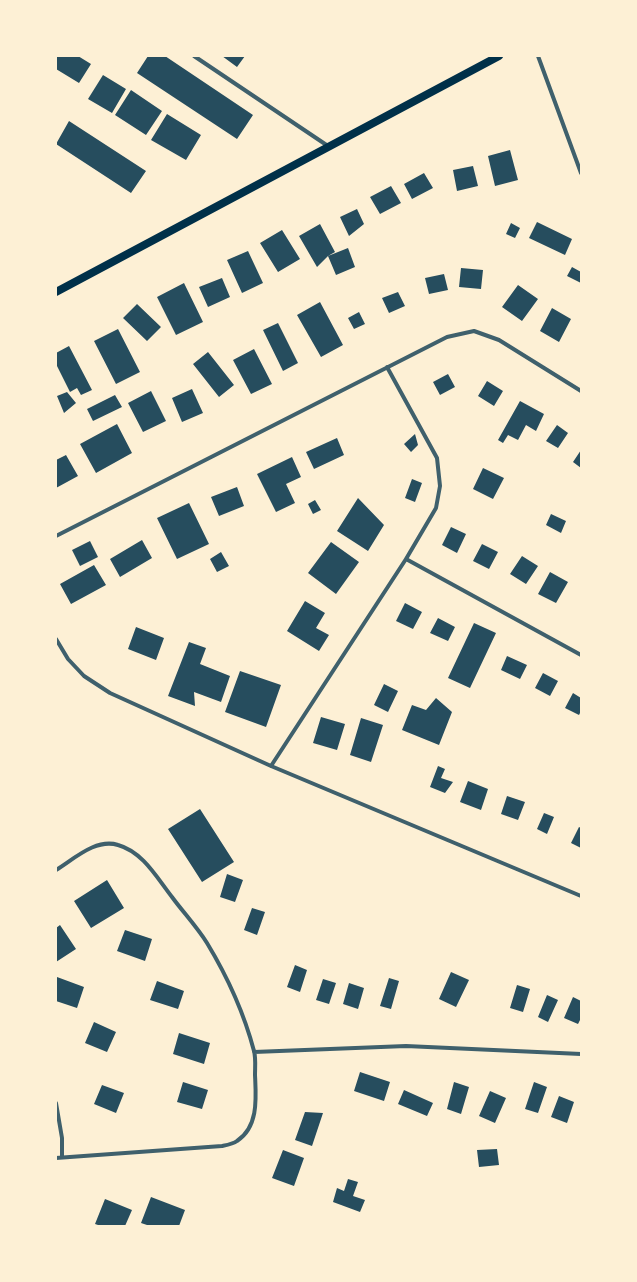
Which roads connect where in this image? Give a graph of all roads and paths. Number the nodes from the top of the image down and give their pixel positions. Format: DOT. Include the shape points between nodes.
graph roads {
  1 [pos="194,56"];
  2 [pos="499,56"];
  3 [pos="538,56"];
  4 [pos="328,146"];
  5 [pos="581,173"];
  6 [pos="56,292"];
  7 [pos="387,367"];
  8 [pos="581,391"];
  9 [pos="56,536"];
  10 [pos="406,559"];
  11 [pos="56,639"];
  12 [pos="581,654"];
  13 [pos="271,766"];
  14 [pos="56,870"];
  15 [pos="581,896"];
  16 [pos="254,1052"];
  17 [pos="581,1054"];
  18 [pos="56,1103"];
  19 [pos="62,1157"];
  20 [pos="56,1158"];
  1 -- 4 [label="street"];
  2 -- 4 [label="main road"];
  3 -- 5 [label="street"];
  4 -- 6 [label="main road"];
  7 -- 8 [label="street" via="447,337 474,331 499,340"];
  7 -- 9 [label="street"];
  7 -- 10 [label="street" via="437,458 440,486 436,508"];
  10 -- 12 [label="street"];
  10 -- 13 [label="street"];
  11 -- 13 [label="street" via="68,659 84,676 110,693"];
  13 -- 15 [label="street"];
  14 -- 16 [label="street" via="92,847 118,845 132,851 145,863 206,942 239,1005"];
  16 -- 17 [label="street" via="406,1046"];
  16 -- 19 [label="street" via="254,1115 249,1129 236,1142 222,1146"];
  18 -- 19 [label="street" via="62,1138"];
  19 -- 20 [label="street"];
}
